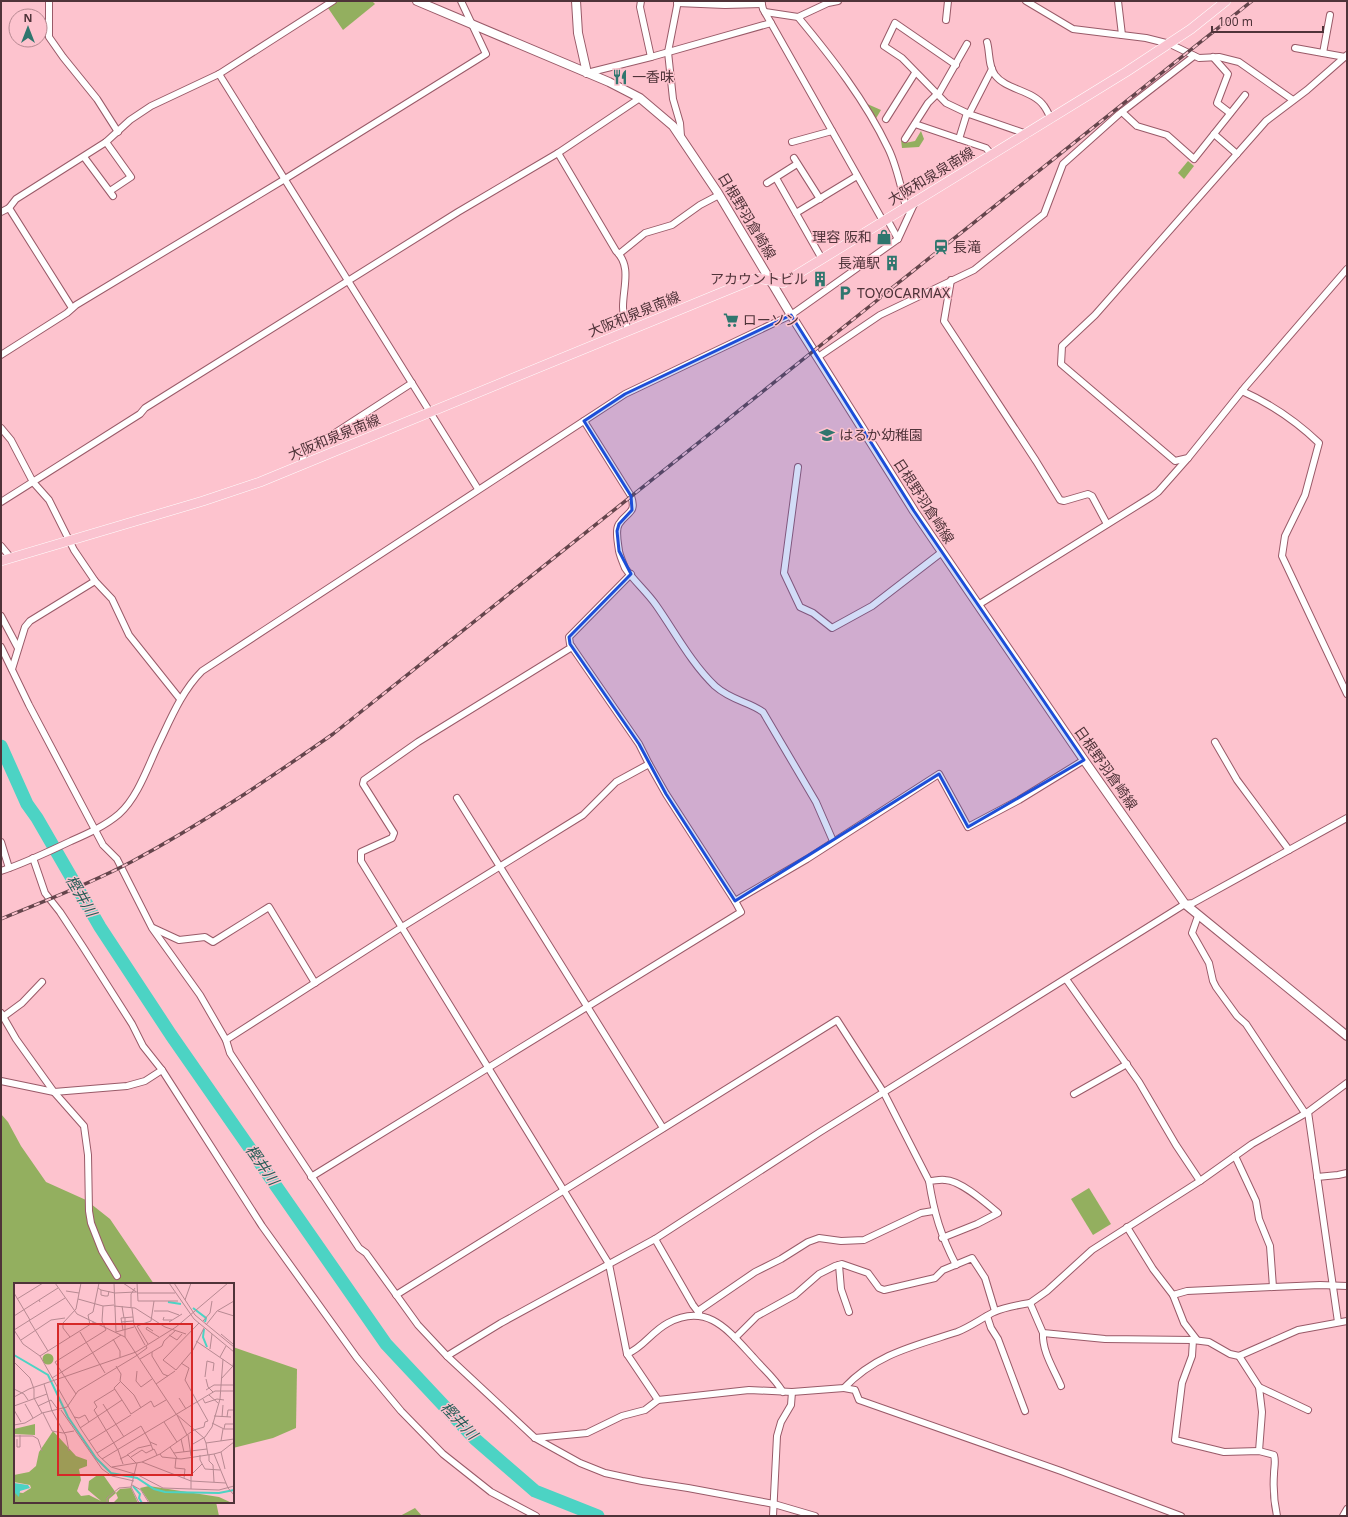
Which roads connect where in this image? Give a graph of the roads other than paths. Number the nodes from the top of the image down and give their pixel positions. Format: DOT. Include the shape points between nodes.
graph roads {
  1 [pos="49,1"];
  2 [pos="320,1"];
  3 [pos="333,1"];
  4 [pos="417,1"];
  5 [pos="461,1"];
  6 [pos="576,1"];
  7 [pos="641,1"];
  8 [pos="838,1"];
  9 [pos="948,1"];
  10 [pos="1026,1"];
  11 [pos="1118,1"];
  12 [pos="1226,1"];
  13 [pos="677,2"];
  14 [pos="735,2"];
  15 [pos="761,2"];
  16 [pos="324,7"];
  17 [pos="766,12"];
  18 [pos="1330,15"];
  19 [pos="798,17"];
  20 [pos="946,20"];
  21 [pos="771,23"];
  22 [pos="472,24"];
  23 [pos="1122,35"];
  24 [pos="987,42"];
  25 [pos="967,44"];
  26 [pos="1170,44"];
  27 [pos="1295,48"];
  28 [pos="668,52"];
  29 [pos="1323,53"];
  30 [pos="1194,56"];
  31 [pos="1346,56"];
  32 [pos="651,57"];
  33 [pos="1213,57"];
  34 [pos="956,65"];
  35 [pos="992,69"];
  36 [pos="587,73"];
  37 [pos="915,73"];
  38 [pos="219,74"];
  39 [pos="937,95"];
  40 [pos="1244,95"];
  41 [pos="640,98"];
  42 [pos="1293,100"];
  43 [pos="1122,112"];
  44 [pos="1230,113"];
  45 [pos="968,114"];
  46 [pos="886,119"];
  47 [pos="1051,119"];
  48 [pos="915,124"];
  49 [pos="832,131"];
  50 [pos="118,132"];
  51 [pos="1027,134"];
  52 [pos="1214,134"];
  53 [pos="681,136"];
  54 [pos="905,139"];
  55 [pos="959,139"];
  56 [pos="106,142"];
  57 [pos="792,142"];
  58 [pos="558,153"];
  59 [pos="1237,154"];
  60 [pos="992,155"];
  61 [pos="84,157"];
  62 [pos="794,158"];
  63 [pos="797,164"];
  64 [pos="857,176"];
  65 [pos="776,178"];
  66 [pos="285,179"];
  67 [pos="768,183"];
  68 [pos="719,195"];
  69 [pos="820,199"];
  70 [pos="915,202"];
  71 [pos="906,207"];
  72 [pos="9,208"];
  73 [pos="1,212"];
  74 [pos="796,213"];
  75 [pos="885,220"];
  76 [pos="898,239"];
  77 [pos="619,254"];
  78 [pos="822,259"];
  79 [pos="1347,269"];
  80 [pos="951,280"];
  81 [pos="349,281"];
  82 [pos="772,282"];
  83 [pos="72,308"];
  84 [pos="791,315"];
  85 [pos="628,331"];
  86 [pos="1,355"];
  87 [pos="818,357"];
  88 [pos="412,383"];
  89 [pos="1242,392"];
  90 [pos="430,412"];
  91 [pos="584,421"];
  92 [pos="1,428"];
  93 [pos="1188,458"];
  94 [pos="302,465"];
  95 [pos="798,467"];
  96 [pos="33,482"];
  97 [pos="478,489"];
  98 [pos="1,502"];
  99 [pos="1107,524"];
  100 [pos="68,540"];
  101 [pos="1,546"];
  102 [pos="942,552"];
  103 [pos="11,558"];
  104 [pos="1,561"];
  105 [pos="631,574"];
  106 [pos="95,582"];
  107 [pos="978,605"];
  108 [pos="1,616"];
  109 [pos="1,647"];
  110 [pos="572,647"];
  111 [pos="18,648"];
  112 [pos="12,669"];
  113 [pos="1347,694"];
  114 [pos="180,699"];
  115 [pos="1215,742"];
  116 [pos="1084,760"];
  117 [pos="649,764"];
  118 [pos="457,798"];
  119 [pos="1347,818"];
  120 [pos="94,830"];
  121 [pos="833,841"];
  122 [pos="1,842"];
  123 [pos="1289,850"];
  124 [pos="36,857"];
  125 [pos="500,865"];
  126 [pos="10,868"];
  127 [pos="1,871"];
  128 [pos="734,901"];
  129 [pos="1185,904"];
  130 [pos="1198,916"];
  131 [pos="152,928"];
  132 [pos="402,928"];
  133 [pos="1066,979"];
  134 [pos="42,982"];
  135 [pos="315,983"];
  136 [pos="588,1007"];
  137 [pos="2,1015"];
  138 [pos="1347,1036"];
  139 [pos="226,1040"];
  140 [pos="1127,1064"];
  141 [pos="488,1069"];
  142 [pos="162,1070"];
  143 [pos="1,1081"];
  144 [pos="1347,1083"];
  145 [pos="54,1092"];
  146 [pos="884,1093"];
  147 [pos="1074,1094"];
  148 [pos="1306,1113"];
  149 [pos="663,1128"];
  150 [pos="1235,1156"];
  151 [pos="1347,1172"];
  152 [pos="311,1177"];
  153 [pos="1317,1177"];
  154 [pos="929,1181"];
  155 [pos="1200,1181"];
  156 [pos="564,1190"];
  157 [pos="934,1210"];
  158 [pos="1128,1227"];
  159 [pos="942,1238"];
  160 [pos="655,1239"];
  161 [pos="610,1264"];
  162 [pos="840,1265"];
  163 [pos="956,1265"];
  164 [pos="118,1276"];
  165 [pos="1333,1286"];
  166 [pos="1347,1286"];
  167 [pos="1273,1287"];
  168 [pos="396,1295"];
  169 [pos="1172,1295"];
  170 [pos="1030,1303"];
  171 [pos="995,1311"];
  172 [pos="848,1312"];
  173 [pos="700,1313"];
  174 [pos="987,1316"];
  175 [pos="1347,1321"];
  176 [pos="1338,1322"];
  177 [pos="1043,1333"];
  178 [pos="735,1338"];
  179 [pos="1195,1340"];
  180 [pos="627,1354"];
  181 [pos="447,1356"];
  182 [pos="1239,1356"];
  183 [pos="1061,1386"];
  184 [pos="1259,1387"];
  185 [pos="844,1388"];
  186 [pos="783,1392"];
  187 [pos="792,1392"];
  188 [pos="658,1400"];
  189 [pos="1308,1410"];
  190 [pos="1025,1411"];
  191 [pos="535,1438"];
  192 [pos="1259,1451"];
  193 [pos="774,1504"];
  194 [pos="1347,1509"];
  195 [pos="536,1516"];
  196 [pos="773,1516"];
  197 [pos="816,1516"];
  198 [pos="1181,1516"];
  199 [pos="1276,1516"];
  200 [pos="1343,1516"];
  1 -- 50 [label="street" via="49,37 97,99"];
  2 -- 16 [label="street"];
  3 -- 16 [label="street"];
  4 -- 22 [label="main road, 日根野羽倉崎線"];
  5 -- 22 [label="street"];
  6 -- 36 [label="main road" via="578,33"];
  7 -- 32 [label="street" via="640,7"];
  8 -- 19 [label="street"];
  9 -- 20 [label="street"];
  10 -- 23 [label="street" via="1073,29"];
  11 -- 23 [label="street"];
  12 -- 26 [label="main road, 大阪和泉泉南線"];
  13 -- 14 [label="street" via="725,6"];
  13 -- 28 [label="street"];
  14 -- 15 [label="street"];
  15 -- 17 [label="street"];
  16 -- 38 [label="street"];
  17 -- 19 [label="street"];
  17 -- 21 [label="street"];
  18 -- 29 [label="street"];
  19 -- 71 [label="street" via="841,70 889,149"];
  21 -- 28 [label="street"];
  21 -- 49 [label="street"];
  22 -- 36 [label="main road, 日根野羽倉崎線"];
  22 -- 66 [label="street" via="486,54"];
  23 -- 26 [label="street"];
  24 -- 35 [label="street"];
  25 -- 34 [label="street"];
  26 -- 30 [label="street"];
  26 -- 47 [label="main road, 大阪和泉泉南線"];
  27 -- 29 [label="street"];
  28 -- 32 [label="street"];
  28 -- 53 [label="street" via="673,99"];
  29 -- 31 [label="street"];
  30 -- 33 [label="street"];
  30 -- 43 [label="street"];
  31 -- 42 [label="street"];
  32 -- 36 [label="street"];
  33 -- 42 [label="street" via="1239,62"];
  33 -- 44 [label="street" via="1228,74 1217,103"];
  34 -- 37 [label="street" via="895,23 884,46 902,58"];
  34 -- 39 [label="street"];
  35 -- 45 [label="street"];
  35 -- 47 [label="street" via="1000,80 1038,100"];
  36 -- 41 [label="main road, 日根野羽倉崎線"];
  37 -- 39 [label="street"];
  37 -- 46 [label="street"];
  38 -- 50 [label="street" via="151,106"];
  38 -- 66 [label="street"];
  39 -- 45 [label="street" via="946,103"];
  39 -- 48 [label="street" via="928,102"];
  40 -- 44 [label="street"];
  41 -- 53 [label="main road, 日根野羽倉崎線"];
  41 -- 58 [label="street"];
  42 -- 59 [label="street" via="1266,121"];
  43 -- 52 [label="street" via="1137,126 1167,135 1194,159"];
  43 -- 80 [label="street" via="1063,164 1044,214 974,270"];
  44 -- 52 [label="street"];
  45 -- 51 [label="street"];
  45 -- 55 [label="street"];
  47 -- 51 [label="main road, 大阪和泉泉南線"];
  48 -- 54 [label="street"];
  48 -- 55 [label="street"];
  49 -- 57 [label="street"];
  49 -- 64 [label="street"];
  50 -- 56 [label="street"];
  51 -- 60 [label="main road, 大阪和泉泉南線"];
  52 -- 59 [label="street"];
  53 -- 68 [label="main road, 日根野羽倉崎線"];
  55 -- 60 [label="street" via="986,148"];
  56 -- 61 [label="street"];
  56 -- 61 [label="street" via="131,177 112,193"];
  58 -- 77 [label="street"];
  58 -- 81 [label="street"];
  59 -- 93 [label="street" via="1094,315 1062,346 1061,364 1175,461"];
  60 -- 70 [label="main road, 大阪和泉泉南線"];
  61 -- 72 [label="street" via="16,199"];
  62 -- 63 [label="street"];
  63 -- 65 [label="street"];
  63 -- 69 [label="street"];
  64 -- 69 [label="street"];
  64 -- 75 [label="street"];
  65 -- 67 [label="street"];
  65 -- 74 [label="street"];
  66 -- 81 [label="street"];
  66 -- 83 [label="street"];
  68 -- 77 [label="street" via="672,225 646,233"];
  68 -- 82 [label="main road, 日根野羽倉崎線"];
  69 -- 74 [label="street"];
  70 -- 71 [label="main road, 大阪和泉泉南線"];
  70 -- 76 [label="street"];
  71 -- 75 [label="main road, 大阪和泉泉南線"];
  72 -- 73 [label="street"];
  72 -- 83 [label="street"];
  74 -- 78 [label="street"];
  75 -- 76 [label="street"];
  75 -- 78 [label="main road, 大阪和泉泉南線"];
  76 -- 84 [label="street"];
  77 -- 85 [label="street" via="626,267 623,307"];
  78 -- 82 [label="main road, 大阪和泉泉南線" via="783,283"];
  79 -- 89 [label="street"];
  80 -- 87 [label="street" via="880,315"];
  80 -- 99 [label="street" via="944,321 1060,500 1088,494 1092,496"];
  81 -- 88 [label="street"];
  81 -- 96 [label="street" via="145,408 140,414"];
  82 -- 84 [label="main road, 日根野羽倉崎線"];
  82 -- 85 [label="main road, 大阪和泉泉南線" via="757,278"];
  83 -- 86 [label="street"];
  84 -- 87 [label="main road, 日根野羽倉崎線"];
  84 -- 91 [label="street" via="625,394"];
  85 -- 90 [label="main road, 大阪和泉泉南線"];
  87 -- 102 [label="main road, 日根野羽倉崎線"];
  88 -- 90 [label="street"];
  88 -- 94 [label="street" via="304,453"];
  89 -- 93 [label="street"];
  89 -- 113 [label="street" via="1268,403 1319,443 1305,494 1285,536 1282,556"];
  90 -- 94 [label="main road, 大阪和泉泉南線"];
  90 -- 97 [label="street"];
  91 -- 97 [label="street"];
  91 -- 105 [label="street" via="629,492 633,503 632,510 619,524 618,531 619,551 625,567"];
  92 -- 96 [label="street" via="11,440"];
  93 -- 99 [label="street" via="1158,492"];
  94 -- 100 [label="main road, 大阪和泉泉南線" via="210,499"];
  95 -- 102 [label="street" via="784,573 800,608 814,613 832,628 872,606"];
  96 -- 98 [label="street"];
  96 -- 100 [label="street" via="49,500"];
  97 -- 114 [label="street" via="202,671 192,680"];
  99 -- 107 [label="street"];
  100 -- 103 [label="main road, 大阪和泉泉南線"];
  100 -- 106 [label="street"];
  101 -- 103 [label="street"];
  102 -- 107 [label="main road, 日根野羽倉崎線"];
  103 -- 104 [label="main road, 大阪和泉泉南線"];
  105 -- 110 [label="street" via="569,637"];
  105 -- 121 [label="street" via="656,604 714,685 727,696 763,712 816,802"];
  106 -- 111 [label="street" via="30,621 25,627"];
  106 -- 114 [label="street" via="112,599 129,635"];
  107 -- 116 [label="main road, 日根野羽倉崎線"];
  108 -- 111 [label="street"];
  109 -- 112 [label="street"];
  110 -- 117 [label="street" via="639,744"];
  110 -- 132 [label="street" via="418,742 364,780 363,784 394,833 392,838 361,852 361,861"];
  111 -- 112 [label="street"];
  112 -- 120 [label="street"];
  114 -- 120 [label="street" via="130,801 119,814"];
  115 -- 123 [label="street" via="1237,780"];
  116 -- 121 [label="street" via="1019,800 968,827 939,774"];
  116 -- 129 [label="main road, 日根野羽倉崎線"];
  117 -- 125 [label="street" via="616,782 583,815"];
  117 -- 128 [label="street"];
  118 -- 125 [label="street"];
  119 -- 123 [label="street"];
  120 -- 124 [label="street"];
  120 -- 131 [label="street" via="103,845 117,858"];
  121 -- 128 [label="street"];
  122 -- 126 [label="street"];
  123 -- 129 [label="street" via="1193,903"];
  124 -- 126 [label="street"];
  124 -- 142 [label="street" via="45,893 83,947 143,1046"];
  125 -- 132 [label="street"];
  125 -- 136 [label="street"];
  126 -- 127 [label="street"];
  128 -- 136 [label="street" via="741,912"];
  129 -- 130 [label="main road, 日根野羽倉崎線"];
  129 -- 133 [label="street"];
  130 -- 138 [label="main road, 日根野羽倉崎線"];
  130 -- 148 [label="street" via="1192,933 1209,962 1213,981 1226,1002 1246,1024"];
  131 -- 135 [label="street" via="179,940 205,937 213,942 269,907"];
  131 -- 139 [label="street" via="200,995"];
  132 -- 135 [label="street"];
  132 -- 141 [label="street"];
  133 -- 140 [label="street"];
  133 -- 146 [label="street"];
  134 -- 137 [label="street" via="22,1003"];
  135 -- 139 [label="street"];
  136 -- 141 [label="street"];
  136 -- 149 [label="street"];
  137 -- 145 [label="street" via="16,1040"];
  139 -- 152 [label="street" via="230,1053"];
  140 -- 147 [label="street"];
  140 -- 155 [label="street"];
  141 -- 152 [label="street"];
  141 -- 156 [label="street"];
  142 -- 145 [label="street" via="145,1081 127,1086"];
  142 -- 195 [label="street" via="262,1226 357,1358 396,1405 443,1454 491,1492"];
  143 -- 145 [label="street"];
  144 -- 148 [label="street"];
  145 -- 164 [label="street" via="84,1126 91,1223 102,1251"];
  146 -- 149 [label="street" via="838,1020"];
  146 -- 154 [label="street"];
  146 -- 160 [label="street"];
  148 -- 150 [label="street"];
  148 -- 153 [label="street"];
  149 -- 156 [label="street"];
  150 -- 155 [label="street"];
  150 -- 167 [label="street" via="1256,1201 1270,1246"];
  151 -- 153 [label="street"];
  152 -- 168 [label="street" via="359,1248 366,1253"];
  153 -- 165 [label="street"];
  154 -- 157 [label="street"];
  154 -- 159 [label="street" via="946,1179 953,1182 998,1213"];
  155 -- 158 [label="street"];
  156 -- 161 [label="street"];
  156 -- 168 [label="street"];
  157 -- 159 [label="street"];
  157 -- 173 [label="street" via="921,1212 864,1240 841,1241 819,1238 808,1242 755,1272"];
  158 -- 169 [label="street"];
  158 -- 170 [label="street" via="1092,1250"];
  159 -- 163 [label="street"];
  160 -- 161 [label="street"];
  160 -- 173 [label="street"];
  161 -- 180 [label="street"];
  161 -- 181 [label="street"];
  162 -- 163 [label="street" via="868,1273 879,1288 884,1290 936,1278 943,1270"];
  162 -- 172 [label="street" via="841,1289"];
  162 -- 178 [label="street" via="826,1269 795,1295 764,1310"];
  163 -- 171 [label="street" via="972,1258 985,1278"];
  165 -- 166 [label="street"];
  165 -- 167 [label="street"];
  165 -- 176 [label="street"];
  167 -- 169 [label="street" via="1187,1291"];
  168 -- 181 [label="street" via="418,1326"];
  169 -- 179 [label="street" via="1184,1323"];
  170 -- 171 [label="street"];
  170 -- 177 [label="street"];
  171 -- 174 [label="street"];
  173 -- 178 [label="street" via="717,1321"];
  173 -- 180 [label="street" via="668,1322 653,1332 638,1350"];
  174 -- 185 [label="street" via="958,1331 885,1357 856,1375"];
  174 -- 190 [label="street"];
  175 -- 176 [label="street"];
  176 -- 182 [label="street" via="1298,1330"];
  177 -- 179 [label="street" via="1105,1340"];
  177 -- 183 [label="street" via="1050,1365"];
  178 -- 186 [label="street" via="773,1376"];
  179 -- 182 [label="street" via="1209,1342"];
  179 -- 192 [label="street" via="1182,1383 1175,1440 1224,1452"];
  180 -- 188 [label="street"];
  181 -- 191 [label="street"];
  182 -- 184 [label="street"];
  184 -- 189 [label="street"];
  184 -- 192 [label="street" via="1262,1412"];
  185 -- 187 [label="street"];
  185 -- 198 [label="street" via="855,1390 859,1400"];
  186 -- 187 [label="street"];
  186 -- 188 [label="street" via="749,1390"];
  187 -- 193 [label="street" via="791,1405 780,1422"];
  188 -- 191 [label="street" via="645,1410 622,1416 587,1433"];
  191 -- 193 [label="street" via="580,1464 605,1472 642,1482"];
  192 -- 199 [label="street" via="1274,1455"];
  193 -- 196 [label="street"];
  193 -- 197 [label="street"];
  194 -- 200 [label="street"];
}
